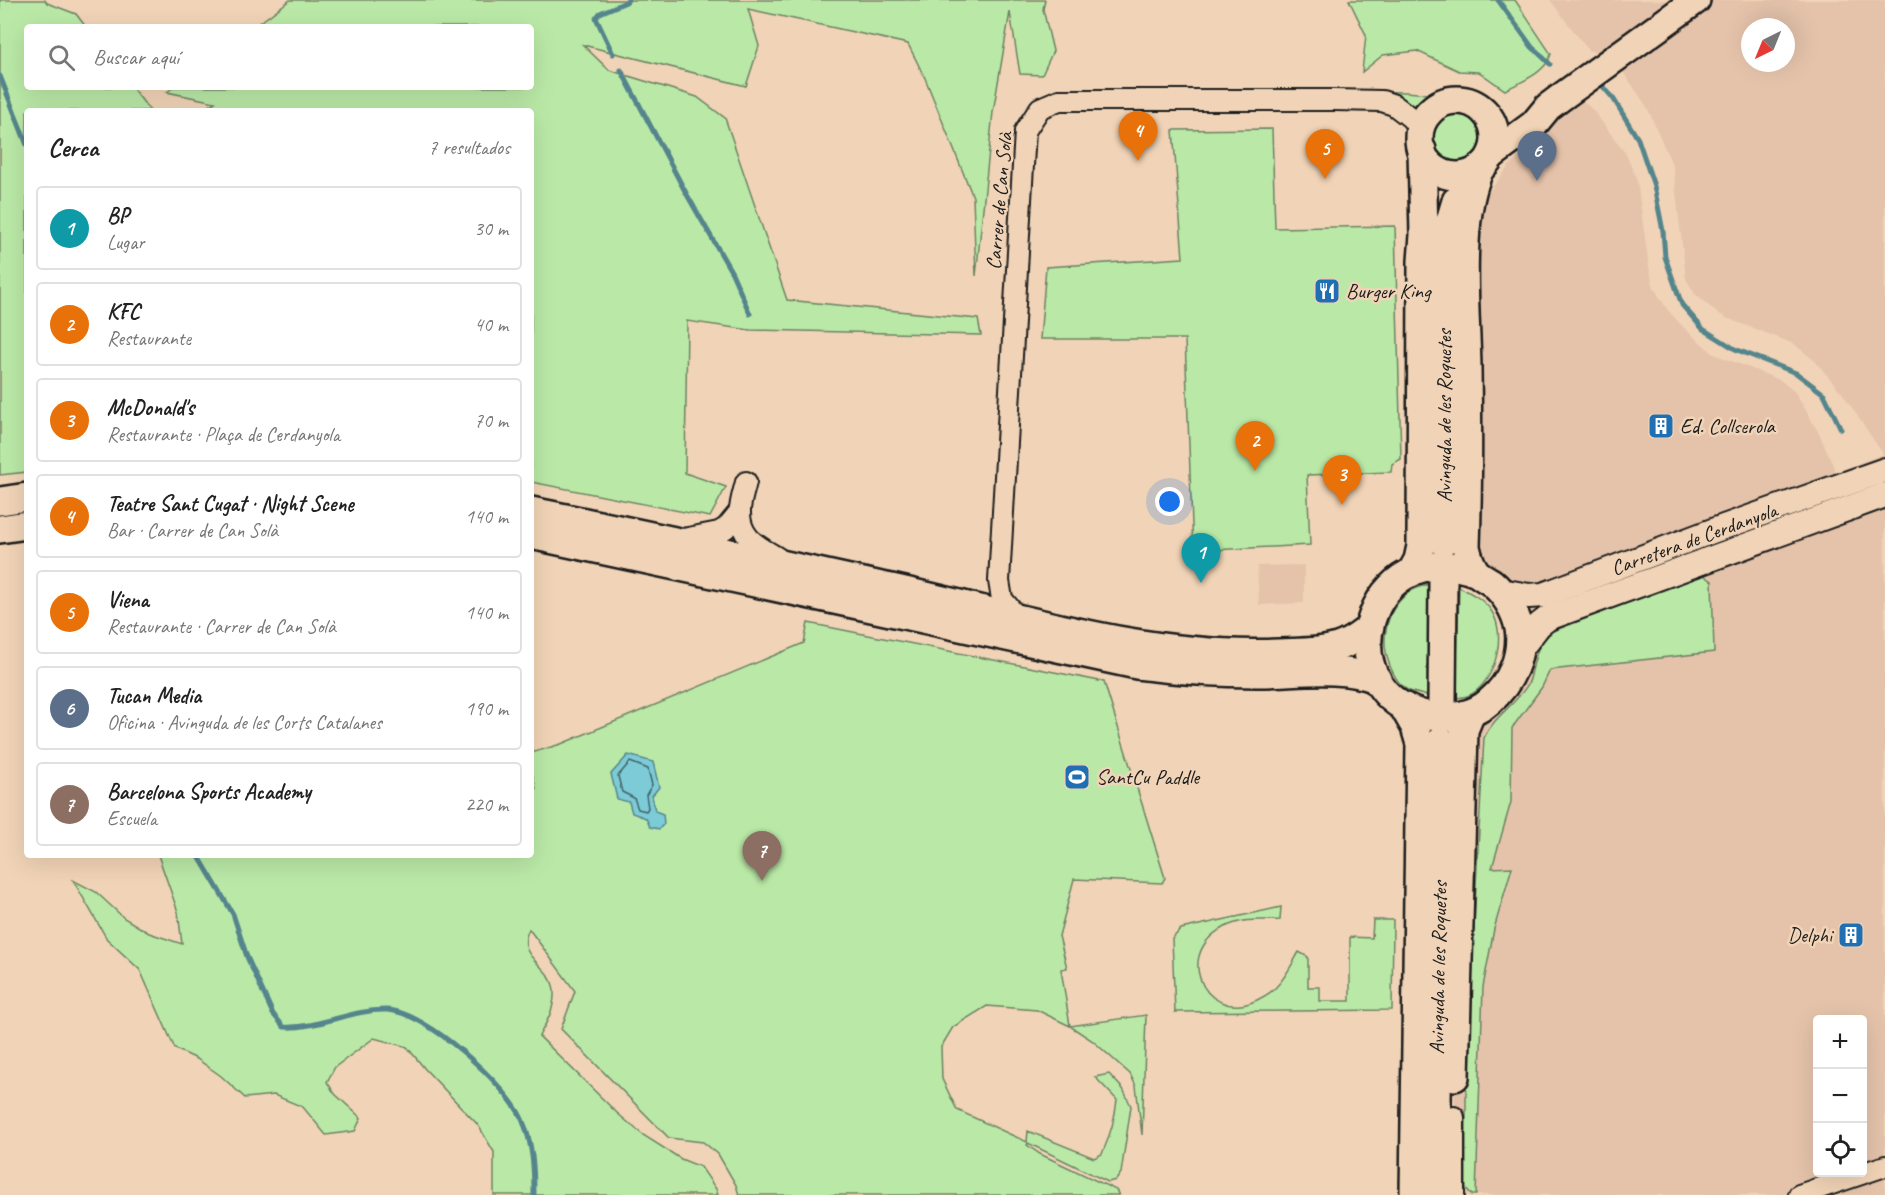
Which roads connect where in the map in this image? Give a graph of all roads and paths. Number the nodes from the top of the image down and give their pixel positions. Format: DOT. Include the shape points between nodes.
graph roads {
  1 [pos="1696,0"];
  2 [pos="1554,102"];
  3 [pos="1484,111"];
  4 [pos="1424,148"];
  5 [pos="1480,166"];
  6 [pos="1444,253"];
  7 [pos="746,483"];
  8 [pos="1879,487"];
  9 [pos="24,497"];
  10 [pos="0,501"];
  11 [pos="740,511"];
  12 [pos="534,512"];
  13 [pos="24,525"];
  14 [pos="0,529"];
  15 [pos="534,537"];
  16 [pos="672,541"];
  17 [pos="1443,542"];
  18 [pos="793,567"];
  19 [pos="1411,573"];
  20 [pos="1477,573"];
  21 [pos="1443,582"];
  22 [pos="1501,591"];
  23 [pos="1017,617"];
  24 [pos="1368,629"];
  25 [pos="1519,651"];
  26 [pos="1377,679"];
  27 [pos="1442,702"];
  28 [pos="1403,706"];
  29 [pos="1471,712"];
  30 [pos="1441,741"];
  31 [pos="1455,1117"];
  32 [pos="1885,1166"];
  33 [pos="1414,1195"];
  34 [pos="1436,1195"];
  35 [pos="1454,1195"];
  36 [pos="1799,1195"];
  1 -- 2 [label="main road"];
  2 -- 3 [label="main road" via="1513,117"];
  2 -- 5 [label="main road" via="1534,124"];
  3 -- 4 [label="main road" via="1457,100 1433,108 1428,113"];
  3 -- 5 [label="main road" via="1495,134"];
  4 -- 5 [label="main road" via="1445,174 1453,176"];
  4 -- 6 [label="main road"];
  4 -- 19 [label="main road" via="1421,546"];
  4 -- 23 [label="street, Carrer de Can Solà" via="1411,118 1382,101 1059,100 1040,108 1025,131 999,581 1002,599"];
  5 -- 6 [label="main road" via="1449,220"];
  5 -- 20 [label="main road" via="1473,185 1465,259 1466,547"];
  6 -- 17 [label="main road, Avinguda de les Roquetes"];
  7 -- 11 [label="street"];
  8 -- 22 [label="street, Carretera de Cerdanyola" via="1715,530 1543,595"];
  8 -- 25 [label="street, Carretera de Cerdanyola" via="1548,618"];
  9 -- 10 [label="main road"];
  11 -- 16 [label="street" via="719,532"];
  11 -- 18 [label="street" via="750,541"];
  12 -- 16 [label="main road"];
  13 -- 14 [label="main road"];
  15 -- 26 [label="main road" via="1137,665 1235,673 1342,670"];
  16 -- 18 [label="main road"];
  18 -- 23 [label="main road"];
  19 -- 20 [label="main road" via="1450,565"];
  19 -- 24 [label="main road" via="1380,600"];
  20 -- 22 [label="main road"];
  21 -- 27 [label="main road"];
  22 -- 25 [label="main road" via="1516,616"];
  23 -- 24 [label="main road" via="1120,641 1225,653 1332,649"];
  24 -- 26 [label="main road" via="1368,653"];
  25 -- 29 [label="main road" via="1509,680 1488,703"];
  26 -- 28 [label="main road"];
  28 -- 29 [label="main road" via="1434,717"];
  28 -- 33 [label="main road" via="1420,744"];
  29 -- 31 [label="main road" via="1464,730"];
  30 -- 34 [label="main road, Avinguda de les Roquetes"];
  31 -- 35 [label="street"];
  32 -- 36 [label="street"];
}
